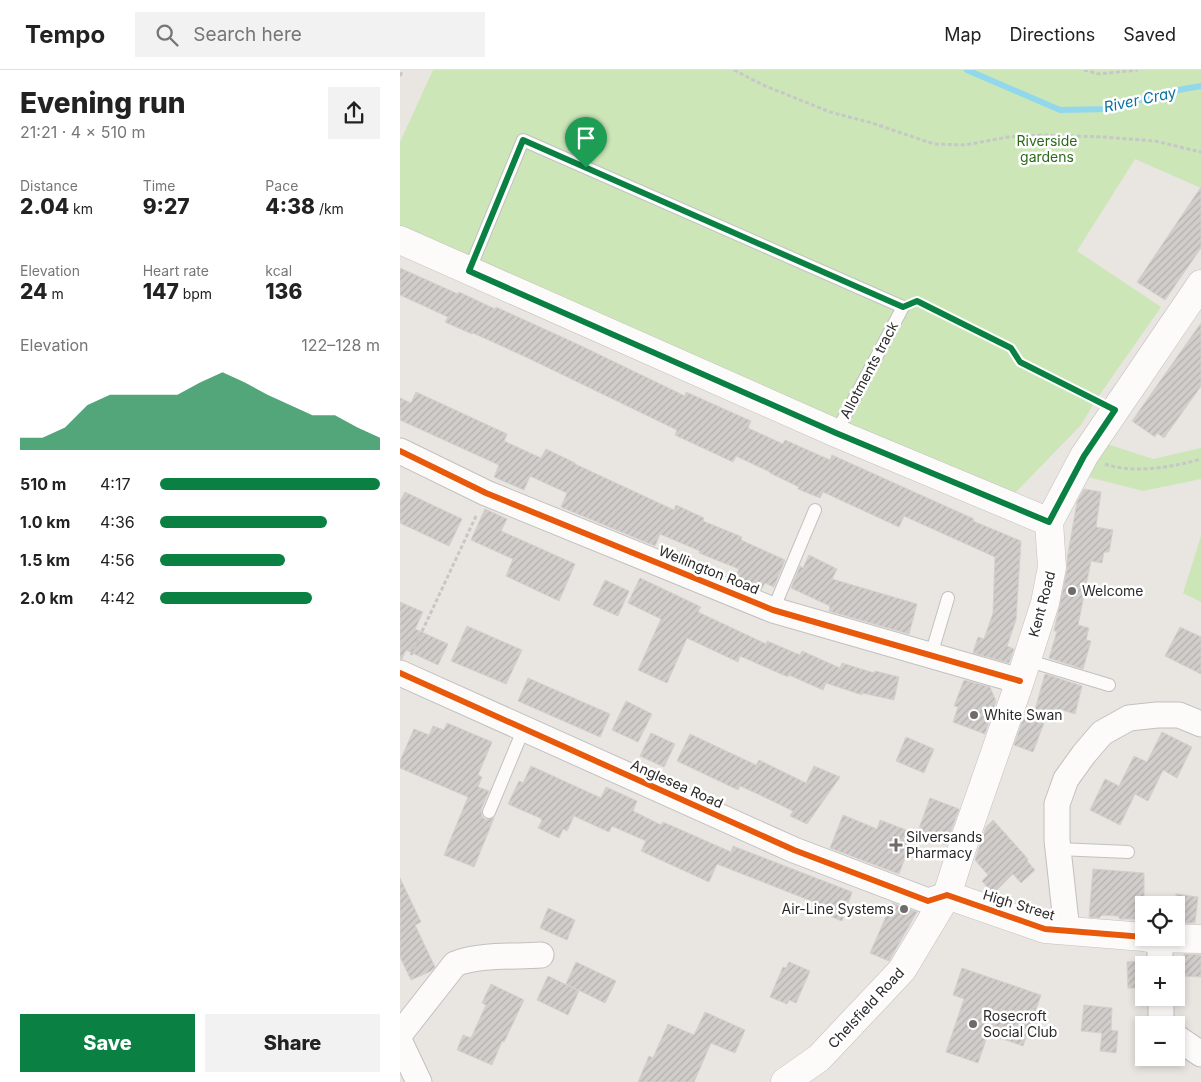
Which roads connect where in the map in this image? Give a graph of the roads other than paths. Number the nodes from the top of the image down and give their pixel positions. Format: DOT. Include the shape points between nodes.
graph roads {
  1 [pos="400,240"];
  2 [pos="469,271"];
  3 [pos="1201,284"];
  4 [pos="836,433"];
  5 [pos="400,451"];
  6 [pos="815,510"];
  7 [pos="1049,522"];
  8 [pos="948,598"];
  9 [pos="774,610"];
  10 [pos="931,655"];
  11 [pos="1023,670"];
  12 [pos="401,673"];
  13 [pos="1108,685"];
  14 [pos="1201,724"];
  15 [pos="524,728"];
  16 [pos="489,812"];
  17 [pos="1058,849"];
  18 [pos="1128,852"];
  19 [pos="948,895"];
  20 [pos="1067,931"];
  21 [pos="1135,937"];
  22 [pos="1185,939"];
  23 [pos="1201,939"];
  24 [pos="541,956"];
  25 [pos="400,1034"];
  26 [pos="400,1042"];
  27 [pos="1185,1043"];
  28 [pos="1201,1054"];
  29 [pos="419,1082"];
  30 [pos="786,1082"];
  1 -- 2 [label="street"];
  2 -- 4 [label="street"];
  2 -- 4 [label="lane, Allotments track" via="523,140 903,307"];
  3 -- 7 [label="street" via="1084,456"];
  4 -- 7 [label="street"];
  5 -- 9 [label="street, Wellington Road" via="486,493"];
  6 -- 9 [label="lane"];
  7 -- 11 [label="street, Kent Road" via="1052,567 1045,603"];
  8 -- 10 [label="lane"];
  9 -- 10 [label="street, Wellington Road"];
  10 -- 11 [label="street, Wellington Road"];
  11 -- 13 [label="lane"];
  11 -- 19 [label="street, Kent Road"];
  12 -- 15 [label="street, Anglesea Road"];
  14 -- 17 [label="street" via="1179,715 1157,715 1129,718 1102,732 1066,779 1057,804"];
  15 -- 16 [label="lane"];
  15 -- 19 [label="street, Anglesea Road" via="803,854 928,901"];
  17 -- 18 [label="lane"];
  17 -- 20 [label="street"];
  19 -- 20 [label="street, High Street" via="1045,929"];
  19 -- 30 [label="street, Chelsfield Road" via="902,970 819,1058"];
  20 -- 21 [label="street, High Street"];
  22 -- 23 [label="street, High Street"];
  24 -- 25 [label="street" via="480,958 455,964"];
  26 -- 29 [label="street"];
  27 -- 28 [label="street"];
}
